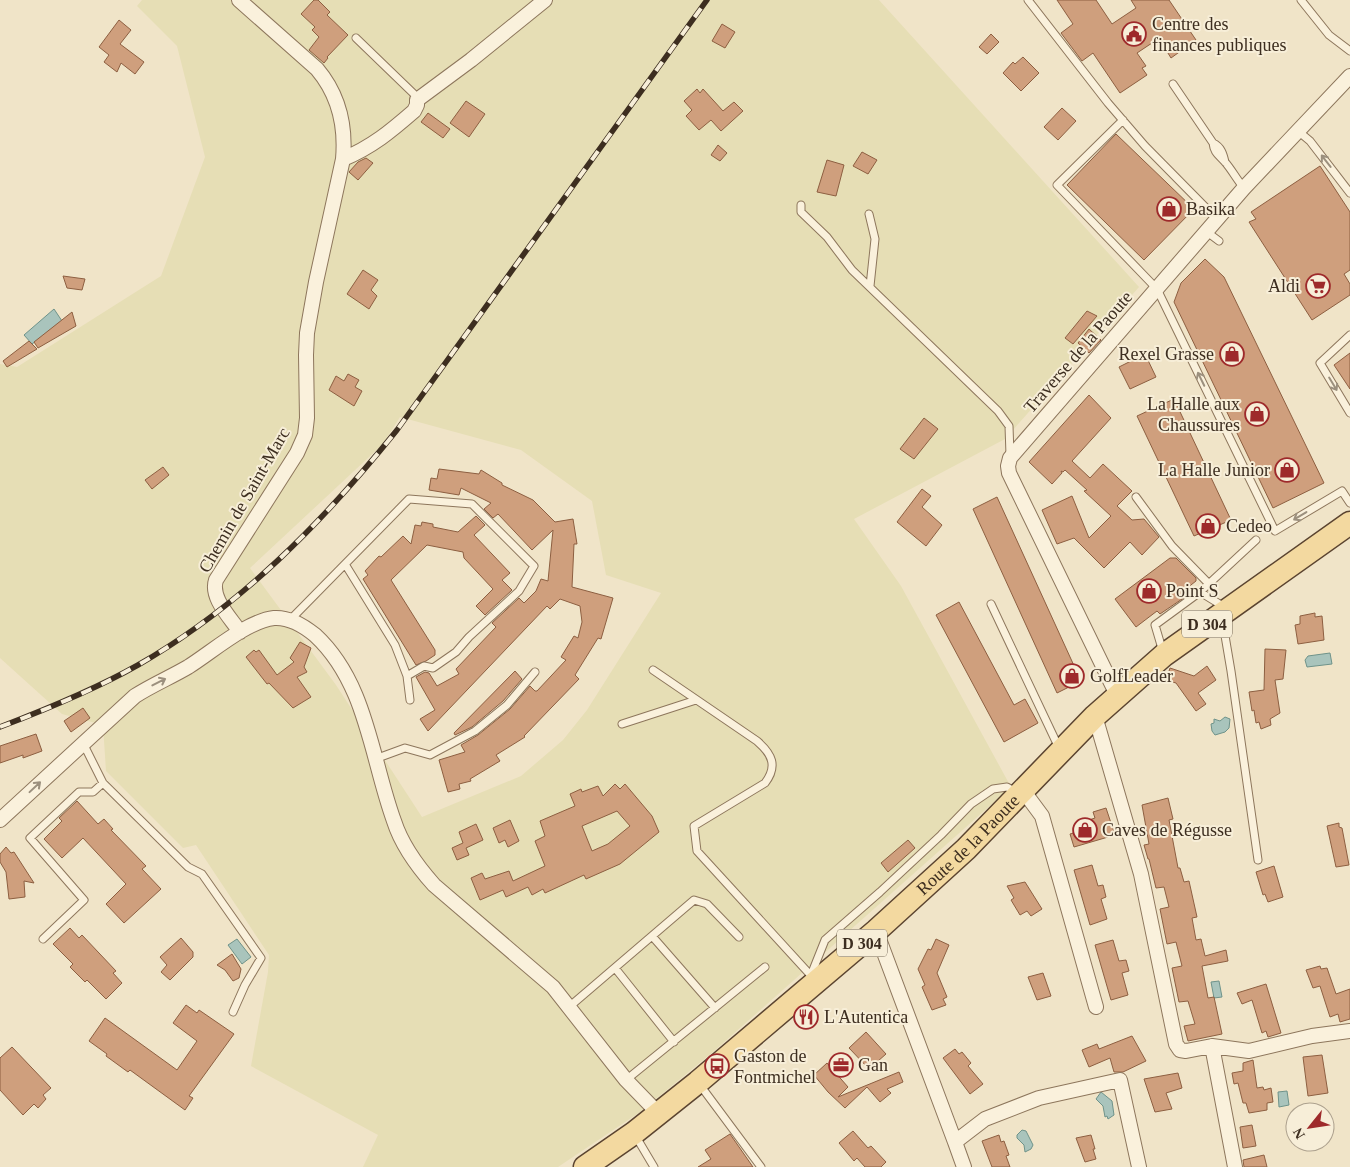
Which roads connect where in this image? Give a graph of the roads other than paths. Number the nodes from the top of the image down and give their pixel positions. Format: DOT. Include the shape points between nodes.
graph roads {
  1 [pos="239,0"];
  2 [pos="545,0"];
  3 [pos="1028,0"];
  4 [pos="1301,0"];
  5 [pos="356,38"];
  6 [pos="1350,52"];
  7 [pos="1350,76"];
  8 [pos="1173,84"];
  9 [pos="417,100"];
  10 [pos="1123,120"];
  11 [pos="1298,132"];
  12 [pos="343,159"];
  13 [pos="1244,188"];
  14 [pos="1350,193"];
  15 [pos="801,206"];
  16 [pos="868,214"];
  17 [pos="1218,220"];
  18 [pos="1207,232"];
  19 [pos="1219,241"];
  20 [pos="870,286"];
  21 [pos="1157,289"];
  22 [pos="1350,335"];
  23 [pos="1350,413"];
  24 [pos="1010,458"];
  25 [pos="1136,497"];
  26 [pos="1350,503"];
  27 [pos="1350,523"];
  28 [pos="1256,540"];
  29 [pos="345,564"];
  30 [pos="1209,584"];
  31 [pos="1200,592"];
  32 [pos="991,604"];
  33 [pos="1224,611"];
  34 [pos="290,620"];
  35 [pos="240,632"];
  36 [pos="1164,655"];
  37 [pos="653,670"];
  38 [pos="535,672"];
  39 [pos="407,676"];
  40 [pos="1117,695"];
  41 [pos="410,700"];
  42 [pos="696,700"];
  43 [pos="1095,716"];
  44 [pos="622,724"];
  45 [pos="83,743"];
  46 [pos="1060,750"];
  47 [pos="375,759"];
  48 [pos="103,783"];
  49 [pos="1020,791"];
  50 [pos="0,820"];
  51 [pos="1258,860"];
  52 [pos="876,931"];
  53 [pos="652,936"];
  54 [pos="739,937"];
  55 [pos="43,939"];
  56 [pos="765,967"];
  57 [pos="615,968"];
  58 [pos="814,978"];
  59 [pos="568,1007"];
  60 [pos="1096,1007"];
  61 [pos="715,1008"];
  62 [pos="233,1012"];
  63 [pos="1350,1031"];
  64 [pos="674,1042"];
  65 [pos="1212,1046"];
  66 [pos="626,1080"];
  67 [pos="698,1082"];
  68 [pos="658,1113"];
  69 [pos="634,1132"];
  70 [pos="955,1142"];
  71 [pos="596,1162"];
  72 [pos="654,1167"];
  73 [pos="760,1167"];
  74 [pos="964,1167"];
  75 [pos="1139,1167"];
  76 [pos="1235,1167"];
  1 -- 12 [label="street, Chemin de Saint-Marc" via="327,81 340,108"];
  2 -- 9 [label="street"];
  3 -- 10 [label="lane"];
  4 -- 6 [label="lane" via="1329,35"];
  5 -- 9 [label="lane"];
  7 -- 11 [label="street, Traverse de la Paoute"];
  8 -- 13 [label="lane" via="1213,143 1217,155"];
  9 -- 12 [label="street" via="414,111 386,135 364,151"];
  10 -- 17 [label="lane"];
  10 -- 21 [label="lane" via="1057,185"];
  11 -- 13 [label="street, Traverse de la Paoute"];
  14 -- 11 [label="lane, one-way" via="1310,141"];
  12 -- 35 [label="street, Chemin de Saint-Marc" via="307,333 305,435 214,586 217,599"];
  13 -- 17 [label="street, Traverse de la Paoute"];
  15 -- 20 [label="lane" via="801,212"];
  16 -- 20 [label="lane" via="875,239"];
  17 -- 18 [label="street, Traverse de la Paoute"];
  18 -- 19 [label="lane"];
  18 -- 21 [label="street, Traverse de la Paoute"];
  20 -- 24 [label="lane" via="998,411 1009,426"];
  21 -- 24 [label="street, Traverse de la Paoute"];
  26 -- 21 [label="lane, one-way" via="1342,491 1275,531"];
  22 -- 23 [label="lane, one-way" via="1320,363"];
  24 -- 40 [label="street" via="1009,473"];
  25 -- 30 [label="lane" via="1172,546"];
  27 -- 33 [label="main road, Route de la Paoute / D 304"];
  28 -- 30 [label="lane"];
  29 -- 34 [label="lane"];
  29 -- 39 [label="lane" via="395,645"];
  29 -- 39 [label="lane" via="409,499 472,504 534,566 519,591 456,652 433,668 424,666"];
  30 -- 31 [label="lane"];
  31 -- 33 [label="lane"];
  31 -- 36 [label="lane" via="1155,625"];
  32 -- 46 [label="lane"];
  33 -- 36 [label="main road, Route de la Paoute / D 304"];
  33 -- 51 [label="lane"];
  34 -- 35 [label="street" via="274,618"];
  34 -- 47 [label="street" via="307,629 325,645 349,678"];
  45 -- 35 [label="street, one-way" via="135,696 186,668"];
  36 -- 40 [label="main road, Route de la Paoute / D 304"];
  37 -- 42 [label="lane"];
  38 -- 47 [label="lane" via="507,706 475,731 430,755 405,748"];
  39 -- 41 [label="lane"];
  40 -- 43 [label="main road, Route de la Paoute / D 304"];
  42 -- 44 [label="lane"];
  42 -- 58 [label="lane" via="757,741 767,750 772,764 771,775 765,783 694,826 697,851"];
  43 -- 46 [label="main road, Route de la Paoute / D 304"];
  43 -- 65 [label="street" via="1141,874 1176,1044 1180,1050 1186,1051"];
  45 -- 48 [label="lane"];
  50 -- 45 [label="street, one-way"];
  46 -- 49 [label="main road, Route de la Paoute / D 304"];
  47 -- 59 [label="street" via="394,821 418,866 434,885 554,987"];
  48 -- 55 [label="lane" via="93,792 79,792 30,838 84,900"];
  48 -- 62 [label="lane" via="188,866 202,874 261,958"];
  49 -- 52 [label="main road, Route de la Paoute / D 304" via="966,849"];
  49 -- 58 [label="lane" via="1007,787 993,789 972,804 825,940"];
  49 -- 60 [label="street" via="1042,816"];
  52 -- 58 [label="main road, Route de la Paoute / D 304"];
  52 -- 70 [label="street"];
  53 -- 54 [label="lane" via="694,900 707,904"];
  53 -- 57 [label="lane"];
  53 -- 61 [label="lane"];
  56 -- 61 [label="lane"];
  57 -- 59 [label="lane"];
  57 -- 64 [label="lane"];
  58 -- 67 [label="main road, Route de la Paoute / D 304"];
  59 -- 66 [label="street"];
  61 -- 64 [label="lane"];
  63 -- 65 [label="street" via="1249,1051"];
  64 -- 66 [label="lane"];
  65 -- 76 [label="street"];
  66 -- 68 [label="street"];
  67 -- 68 [label="main road, Route de la Paoute / D 304"];
  67 -- 73 [label="lane"];
  68 -- 69 [label="main road, Route de la Paoute / D 304"];
  69 -- 71 [label="main road, Route de la Paoute / D 304"];
  69 -- 72 [label="lane"];
  70 -- 74 [label="street"];
  70 -- 75 [label="street" via="986,1119 1039,1098 1120,1080"];
}
